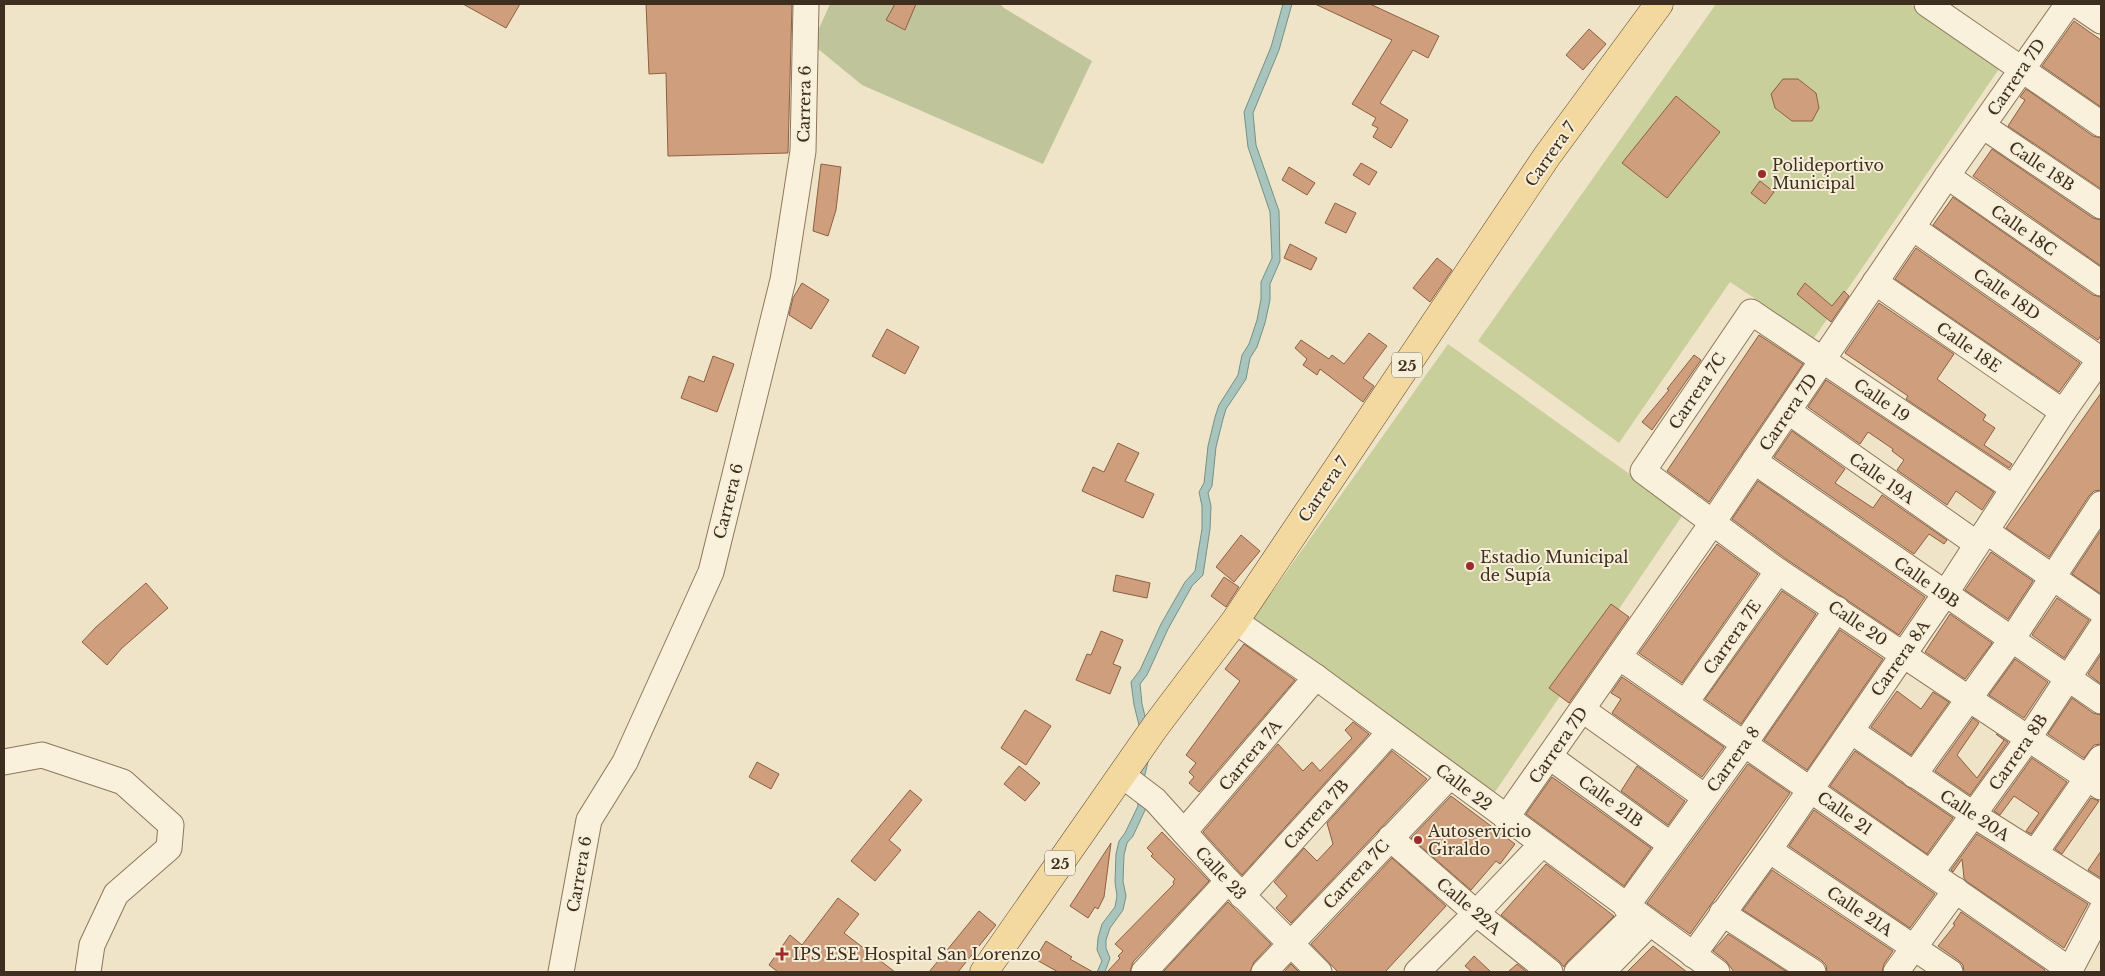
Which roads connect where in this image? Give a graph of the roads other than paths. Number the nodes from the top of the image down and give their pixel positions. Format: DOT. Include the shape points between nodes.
graph roads {
  1 [pos="806,4"];
  2 [pos="1659,4"];
  3 [pos="1927,4"];
  4 [pos="2068,4"];
  5 [pos="2076,4"];
  6 [pos="2101,21"];
  7 [pos="2022,68"];
  8 [pos="2101,124"];
  9 [pos="1984,126"];
  10 [pos="1947,176"];
  11 [pos="2101,206"];
  12 [pos="1913,228"];
  13 [pos="1875,282"];
  14 [pos="2101,283"];
  15 [pos="1751,312"];
  16 [pos="2101,359"];
  17 [pos="1823,360"];
  18 [pos="1788,411"];
  19 [pos="2063,412"];
  20 [pos="1754,461"];
  21 [pos="1643,471"];
  22 [pos="2013,488"];
  23 [pos="2101,504"];
  24 [pos="1713,522"];
  25 [pos="1981,538"];
  26 [pos="1778,570"];
  27 [pos="2052,576"];
  28 [pos="1945,594"];
  29 [pos="1837,608"];
  30 [pos="2101,611"];
  31 [pos="1235,621"];
  32 [pos="2101,628"];
  33 [pos="2012,639"];
  34 [pos="1904,653"];
  35 [pos="1619,657"];
  36 [pos="1316,677"];
  37 [pos="2068,678"];
  38 [pos="1969,699"];
  39 [pos="2101,700"];
  40 [pos="1686,702"];
  41 [pos="1583,710"];
  42 [pos="1851,731"];
  43 [pos="1390,732"];
  44 [pos="2028,739"];
  45 [pos="1745,744"];
  46 [pos="1550,757"];
  47 [pos="4,762"];
  48 [pos="1130,770"];
  49 [pos="2097,774"];
  50 [pos="1914,775"];
  51 [pos="1450,776"];
  52 [pos="1810,789"];
  53 [pos="1705,797"];
  54 [pos="1974,815"];
  55 [pos="1506,818"];
  56 [pos="1184,832"];
  57 [pos="1390,838"];
  58 [pos="1542,844"];
  59 [pos="1671,845"];
  60 [pos="1769,850"];
  61 [pos="2035,853"];
  62 [pos="1931,873"];
  63 [pos="1235,889"];
  64 [pos="1956,890"];
  65 [pos="2101,895"];
  66 [pos="2101,911"];
  67 [pos="1476,913"];
  68 [pos="1722,913"];
  69 [pos="1637,915"];
  70 [pos="1291,944"];
  71 [pos="1915,949"];
  72 [pos="1693,955"];
  73 [pos="2069,971"];
  74 [pos="88,972"];
  75 [pos="561,972"];
  76 [pos="984,972"];
  77 [pos="1144,972"];
  78 [pos="1264,972"];
  79 [pos="1319,972"];
  80 [pos="1417,972"];
  81 [pos="1550,972"];
  82 [pos="1577,972"];
  83 [pos="1602,972"];
  84 [pos="1717,972"];
  85 [pos="1813,972"];
  86 [pos="1896,972"];
  87 [pos="1950,972"];
  1 -- 75 [label="street, Carrera 6" via="803,151 783,280 711,572 624,762 589,820"];
  2 -- 31 [label="main road, Carrera 7 / 25" via="1547,156"];
  3 -- 7 [label="street"];
  4 -- 7 [label="street, Carrera 7D"];
  5 -- 6 [label="street"];
  7 -- 8 [label="street"];
  7 -- 9 [label="street, Carrera 7D"];
  9 -- 10 [label="street, Carrera 7D"];
  9 -- 11 [label="street, Calle 18B"];
  10 -- 12 [label="street, Carrera 7D"];
  10 -- 14 [label="street, Calle 18C"];
  12 -- 13 [label="street, Carrera 7D"];
  12 -- 16 [label="street, Calle 18D"];
  13 -- 17 [label="street, Carrera 7D"];
  13 -- 19 [label="street, Calle 18E"];
  15 -- 17 [label="street, Calle 19"];
  15 -- 21 [label="street, Carrera 7C"];
  16 -- 19 [label="street, Carrera 8A"];
  17 -- 18 [label="street, Carrera 7D"];
  17 -- 22 [label="street, Calle 19"];
  18 -- 20 [label="street, Carrera 7D"];
  18 -- 25 [label="street, Calle 19A"];
  19 -- 22 [label="street, Carrera 8A"];
  20 -- 24 [label="street, Carrera 7D"];
  20 -- 28 [label="street, Calle 19B"];
  21 -- 24 [label="street, Calle 20"];
  22 -- 25 [label="street, Carrera 8A"];
  23 -- 27 [label="street"];
  24 -- 26 [label="street, Calle 20"];
  24 -- 35 [label="street, Carrera 7D"];
  25 -- 27 [label="street, Calle 19A"];
  25 -- 28 [label="street, Carrera 8A"];
  26 -- 29 [label="street, Calle 20"];
  26 -- 40 [label="street, Carrera 7E"];
  27 -- 30 [label="street, Calle 19A"];
  27 -- 33 [label="street"];
  28 -- 33 [label="street, Calle 19B"];
  28 -- 34 [label="street, Carrera 8A"];
  29 -- 34 [label="street, Calle 20"];
  29 -- 45 [label="street, Carrera 8"];
  31 -- 36 [label="street, Calle 22"];
  31 -- 48 [label="main road, Carrera 7 / 25" via="1155,727"];
  32 -- 37 [label="street, Carrera 8B"];
  33 -- 37 [label="street, Calle 19B"];
  33 -- 38 [label="street"];
  34 -- 38 [label="street, Calle 20"];
  34 -- 42 [label="street, Carrera 8A"];
  35 -- 40 [label="street, Calle 21"];
  35 -- 41 [label="street, Carrera 7D"];
  36 -- 43 [label="street, Calle 22"];
  36 -- 56 [label="street, Carrera 7A"];
  37 -- 39 [label="street, Calle 19B"];
  37 -- 44 [label="street, Carrera 8B"];
  38 -- 44 [label="street, Calle 20"];
  38 -- 50 [label="street"];
  40 -- 45 [label="street, Calle 21"];
  41 -- 46 [label="street, Carrera 7D"];
  41 -- 53 [label="street"];
  42 -- 50 [label="street, Calle 20A"];
  42 -- 52 [label="street, Carrera 8A"];
  43 -- 51 [label="street, Calle 22"];
  43 -- 63 [label="street, Carrera 7B"];
  44 -- 49 [label="street, Calle 20"];
  44 -- 54 [label="street, Carrera 8B"];
  45 -- 52 [label="street, Calle 21"];
  45 -- 53 [label="street, Carrera 8"];
  46 -- 55 [label="street, Carrera 7D"];
  46 -- 59 [label="street, Calle 21B"];
  47 -- 74 [label="street" via="42,755 123,782 171,825 169,848 116,894 92,945"];
  48 -- 56 [label="street, Calle 23"];
  48 -- 76 [label="main road, Carrera 7 / 25"];
  49 -- 61 [label="street"];
  50 -- 54 [label="street, Calle 20A"];
  51 -- 55 [label="street, Calle 22"];
  51 -- 57 [label="street, Carrera 7C"];
  52 -- 60 [label="street, Carrera 8A"];
  52 -- 62 [label="street, Calle 21"];
  53 -- 59 [label="street, Carrera 8"];
  54 -- 61 [label="street, Calle 20A"];
  54 -- 62 [label="street, Carrera 8B"];
  55 -- 58 [label="street, Calle 22"];
  56 -- 63 [label="street, Calle 23"];
  57 -- 67 [label="street, Calle 22A"];
  57 -- 70 [label="street, Carrera 7C"];
  58 -- 67 [label="street"];
  58 -- 69 [label="street, Calle 22"];
  59 -- 69 [label="street, Carrera 8"];
  60 -- 68 [label="street, Carrera 8A"];
  60 -- 71 [label="street, Calle 21A"];
  61 -- 65 [label="street, Calle 20A"];
  62 -- 64 [label="street, Calle 21"];
  63 -- 70 [label="street, Calle 23"];
  63 -- 77 [label="street, Carrera 7B"];
  64 -- 71 [label="street"];
  64 -- 73 [label="street, Calle 21"];
  66 -- 73 [label="street"];
  67 -- 80 [label="street"];
  67 -- 81 [label="street, Calle 22A"];
  68 -- 72 [label="street, Carrera 8A"];
  68 -- 85 [label="street"];
  69 -- 72 [label="street, Calle 22"];
  69 -- 82 [label="street, Carrera 8"];
  69 -- 83 [label="street, Carrera 8"];
  70 -- 78 [label="street, Carrera 7C"];
  70 -- 79 [label="street, Calle 23"];
  71 -- 86 [label="street"];
  71 -- 87 [label="street, Calle 21A"];
  72 -- 84 [label="street, Calle 22"];
}
